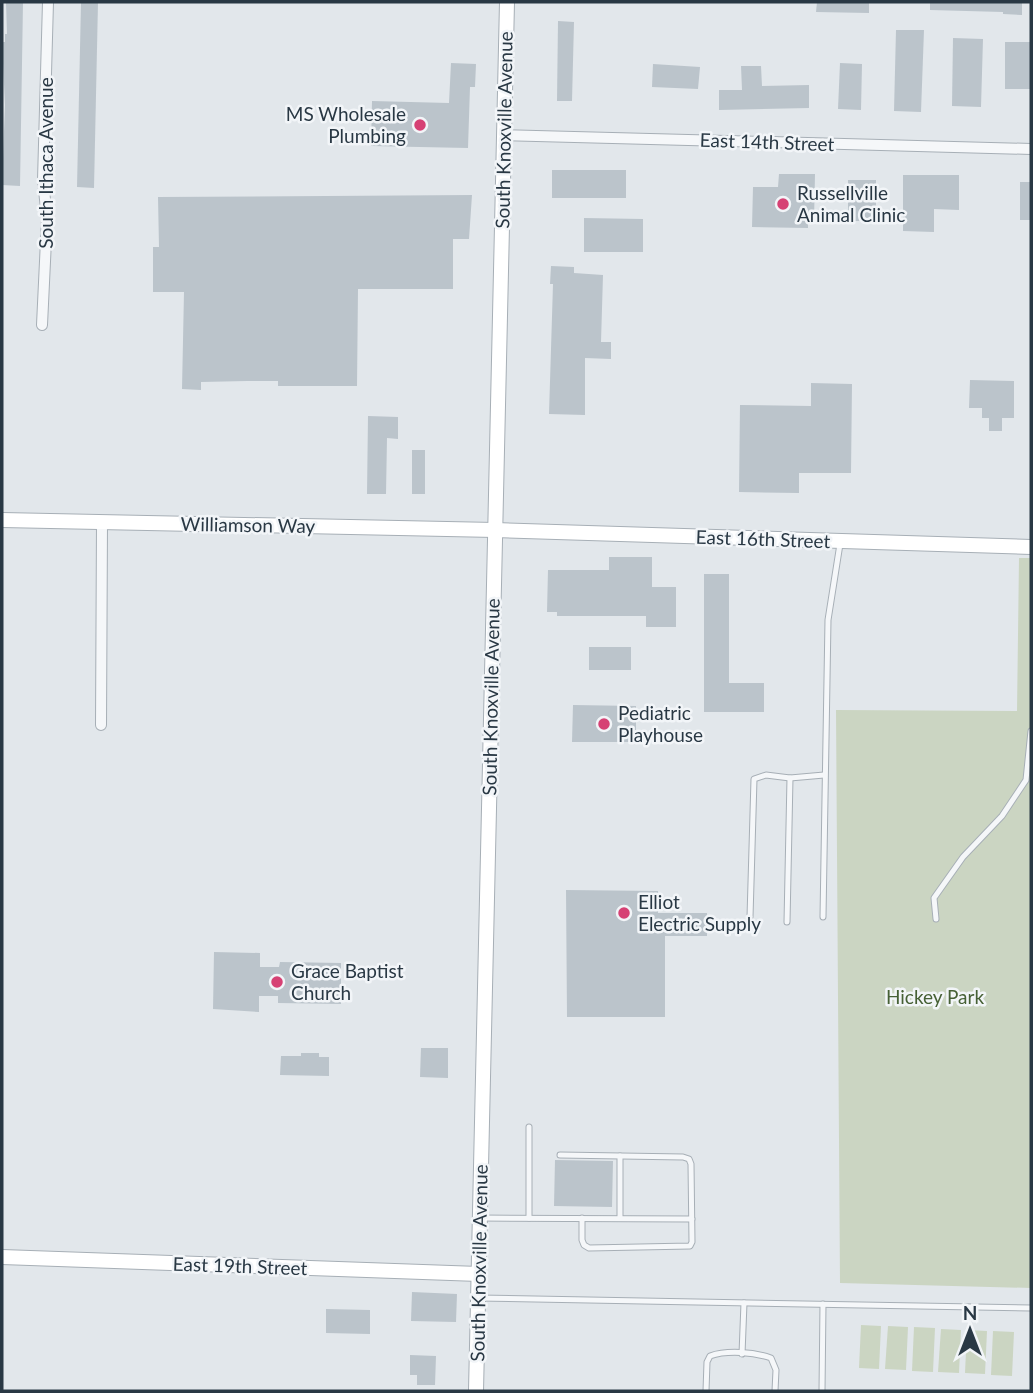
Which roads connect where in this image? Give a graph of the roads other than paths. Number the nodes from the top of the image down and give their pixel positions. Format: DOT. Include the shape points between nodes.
graph roads {
  1 [pos="48,2"];
  2 [pos="507,2"];
  3 [pos="503,135"];
  4 [pos="1031,149"];
  5 [pos="42,325"];
  6 [pos="2,520"];
  7 [pos="102,523"];
  8 [pos="495,530"];
  9 [pos="841,541"];
  10 [pos="1031,547"];
  11 [pos="101,725"];
  12 [pos="1031,731"];
  13 [pos="824,775"];
  14 [pos="790,778"];
  15 [pos="750,917"];
  16 [pos="823,917"];
  17 [pos="936,919"];
  18 [pos="787,922"];
  19 [pos="529,1127"];
  20 [pos="560,1155"];
  21 [pos="620,1156"];
  22 [pos="480,1217"];
  23 [pos="529,1217"];
  24 [pos="582,1217"];
  25 [pos="620,1218"];
  26 [pos="692,1219"];
  27 [pos="2,1257"];
  28 [pos="479,1274"];
  29 [pos="478,1298"];
  30 [pos="744,1303"];
  31 [pos="823,1304"];
  32 [pos="1031,1308"];
  33 [pos="741,1354"];
  34 [pos="476,1391"];
  35 [pos="706,1391"];
  36 [pos="775,1391"];
  37 [pos="822,1391"];
  1 -- 5 [label="street, South Ithaca Avenue"];
  2 -- 3 [label="street, South Knoxville Avenue"];
  3 -- 4 [label="street, East 14th Street"];
  3 -- 8 [label="street, South Knoxville Avenue"];
  6 -- 7 [label="street, Williamson Way"];
  7 -- 8 [label="street, Williamson Way"];
  7 -- 11 [label="street"];
  8 -- 9 [label="street, East 16th Street"];
  8 -- 22 [label="street, South Knoxville Avenue"];
  9 -- 10 [label="street, East 16th Street"];
  9 -- 13 [label="lane" via="828,620"];
  12 -- 17 [label="lane" via="1026,779 1002,816 963,857 934,898"];
  13 -- 14 [label="lane"];
  13 -- 16 [label="lane"];
  14 -- 15 [label="lane" via="766,775 754,779"];
  14 -- 18 [label="lane"];
  19 -- 23 [label="lane"];
  20 -- 21 [label="lane"];
  21 -- 25 [label="lane"];
  21 -- 26 [label="lane" via="689,1159"];
  22 -- 23 [label="lane"];
  22 -- 28 [label="street, South Knoxville Avenue"];
  23 -- 24 [label="lane"];
  24 -- 25 [label="lane"];
  24 -- 26 [label="lane" via="582,1240 589,1248 690,1246"];
  25 -- 26 [label="lane"];
  27 -- 28 [label="street, East 19th Street"];
  28 -- 29 [label="street, South Knoxville Avenue"];
  29 -- 30 [label="lane"];
  29 -- 34 [label="street, South Knoxville Avenue"];
  30 -- 31 [label="lane"];
  30 -- 33 [label="lane"];
  31 -- 32 [label="lane"];
  31 -- 37 [label="lane"];
  33 -- 35 [label="lane" via="710,1356"];
  33 -- 36 [label="lane" via="771,1358 776,1370"];
}
